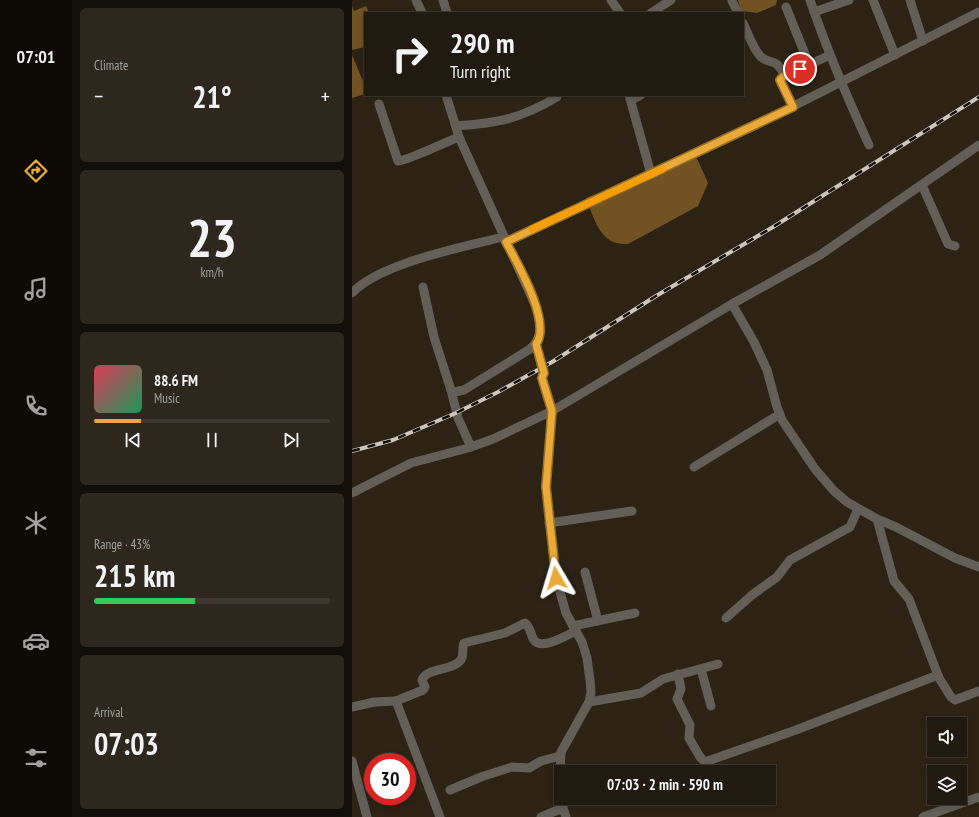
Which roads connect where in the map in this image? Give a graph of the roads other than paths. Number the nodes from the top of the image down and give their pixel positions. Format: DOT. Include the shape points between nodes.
graph roads {
  1 [pos="416,0"];
  2 [pos="443,0"];
  3 [pos="611,0"];
  4 [pos="671,0"];
  5 [pos="810,0"];
  6 [pos="849,0"];
  7 [pos="873,0"];
  8 [pos="910,0"];
  9 [pos="732,1"];
  10 [pos="786,7"];
  11 [pos="422,12"];
  12 [pos="447,12"];
  13 [pos="619,12"];
  14 [pos="653,12"];
  15 [pos="738,12"];
  16 [pos="814,12"];
  17 [pos="979,12"];
  18 [pos="744,25"];
  19 [pos="923,41"];
  20 [pos="830,55"];
  21 [pos="895,55"];
  22 [pos="809,64"];
  23 [pos="786,76"];
  24 [pos="841,82"];
  25 [pos="446,96"];
  26 [pos="557,97"];
  27 [pos="630,98"];
  28 [pos="379,104"];
  29 [pos="793,107"];
  30 [pos="456,126"];
  31 [pos="459,137"];
  32 [pos="869,145"];
  33 [pos="979,145"];
  34 [pos="651,174"];
  35 [pos="922,185"];
  36 [pos="505,239"];
  37 [pos="955,246"];
  38 [pos="423,287"];
  39 [pos="352,293"];
  40 [pos="732,304"];
  41 [pos="536,344"];
  42 [pos="451,390"];
  43 [pos="552,411"];
  44 [pos="780,414"];
  45 [pos="471,447"];
  46 [pos="694,467"];
  47 [pos="352,492"];
  48 [pos="858,509"];
  49 [pos="632,511"];
  50 [pos="877,519"];
  51 [pos="549,523"];
  52 [pos="979,567"];
  53 [pos="585,572"];
  54 [pos="635,613"];
  55 [pos="726,618"];
  56 [pos="598,621"];
  57 [pos="574,629"];
  58 [pos="718,664"];
  59 [pos="701,669"];
  60 [pos="678,674"];
  61 [pos="938,675"];
  62 [pos="979,691"];
  63 [pos="396,701"];
  64 [pos="589,702"];
  65 [pos="711,706"];
  66 [pos="352,707"];
  67 [pos="560,756"];
  68 [pos="352,761"];
  69 [pos="450,790"];
  70 [pos="979,797"];
  71 [pos="565,813"];
  72 [pos="367,817"];
  73 [pos="440,817"];
  74 [pos="542,817"];
  75 [pos="923,817"];
  1 -- 11 [label="street"];
  2 -- 12 [label="street"];
  3 -- 13 [label="street"];
  4 -- 14 [label="street"];
  5 -- 16 [label="street"];
  6 -- 16 [label="street"];
  7 -- 21 [label="street"];
  8 -- 19 [label="street"];
  9 -- 15 [label="street"];
  10 -- 22 [label="street"];
  16 -- 20 [label="street"];
  17 -- 19 [label="street"];
  18 -- 23 [label="street" via="759,54 778,64"];
  19 -- 21 [label="street"];
  20 -- 22 [label="street"];
  20 -- 24 [label="street"];
  21 -- 24 [label="street"];
  22 -- 23 [label="street"];
  23 -- 29 [label="street" via="781,78 781,82"];
  24 -- 29 [label="street"];
  24 -- 32 [label="street"];
  25 -- 30 [label="street"];
  26 -- 30 [label="street" via="522,116 486,124"];
  27 -- 34 [label="street"];
  28 -- 31 [label="street" via="398,160 407,160 440,143"];
  29 -- 34 [label="street"];
  30 -- 31 [label="street"];
  31 -- 36 [label="street"];
  33 -- 35 [label="street"];
  34 -- 36 [label="street"];
  35 -- 37 [label="street" via="948,244"];
  35 -- 40 [label="street" via="820,256"];
  36 -- 39 [label="street" via="433,255 390,270 368,280"];
  36 -- 41 [label="street" via="537,309 541,333"];
  38 -- 42 [label="street" via="434,337"];
  40 -- 43 [label="street"];
  40 -- 44 [label="street" via="765,364"];
  41 -- 42 [label="street" via="464,390"];
  41 -- 43 [label="street" via="544,373 542,378"];
  42 -- 45 [label="street" via="458,418"];
  43 -- 45 [label="street"];
  43 -- 51 [label="street" via="546,487"];
  44 -- 46 [label="street"];
  44 -- 48 [label="street" via="829,486"];
  45 -- 47 [label="street" via="411,463"];
  48 -- 50 [label="street"];
  48 -- 55 [label="street" via="850,527 790,560 777,578 752,595"];
  49 -- 51 [label="street"];
  50 -- 52 [label="street" via="955,558"];
  50 -- 61 [label="street" via="894,581 909,599"];
  51 -- 57 [label="street" via="560,594"];
  53 -- 56 [label="street"];
  54 -- 56 [label="street"];
  56 -- 57 [label="street"];
  57 -- 63 [label="street" via="546,644 538,644 525,623 504,633 464,643 460,662 451,668 426,675 422,680 425,687 423,690"];
  57 -- 64 [label="street" via="587,658 591,692"];
  58 -- 59 [label="street"];
  59 -- 60 [label="street"];
  59 -- 65 [label="street"];
  60 -- 61 [label="street" via="681,689 677,699 690,725 689,738 700,757 706,762"];
  60 -- 64 [label="street" via="657,682 641,693"];
  61 -- 62 [label="street" via="955,700"];
  63 -- 66 [label="street"];
  63 -- 73 [label="street"];
  64 -- 67 [label="street"];
  67 -- 69 [label="street" via="541,761 529,768 512,767"];
  67 -- 71 [label="street" via="559,796"];
  68 -- 72 [label="street"];
  70 -- 75 [label="street"];
  71 -- 74 [label="street"];
}
